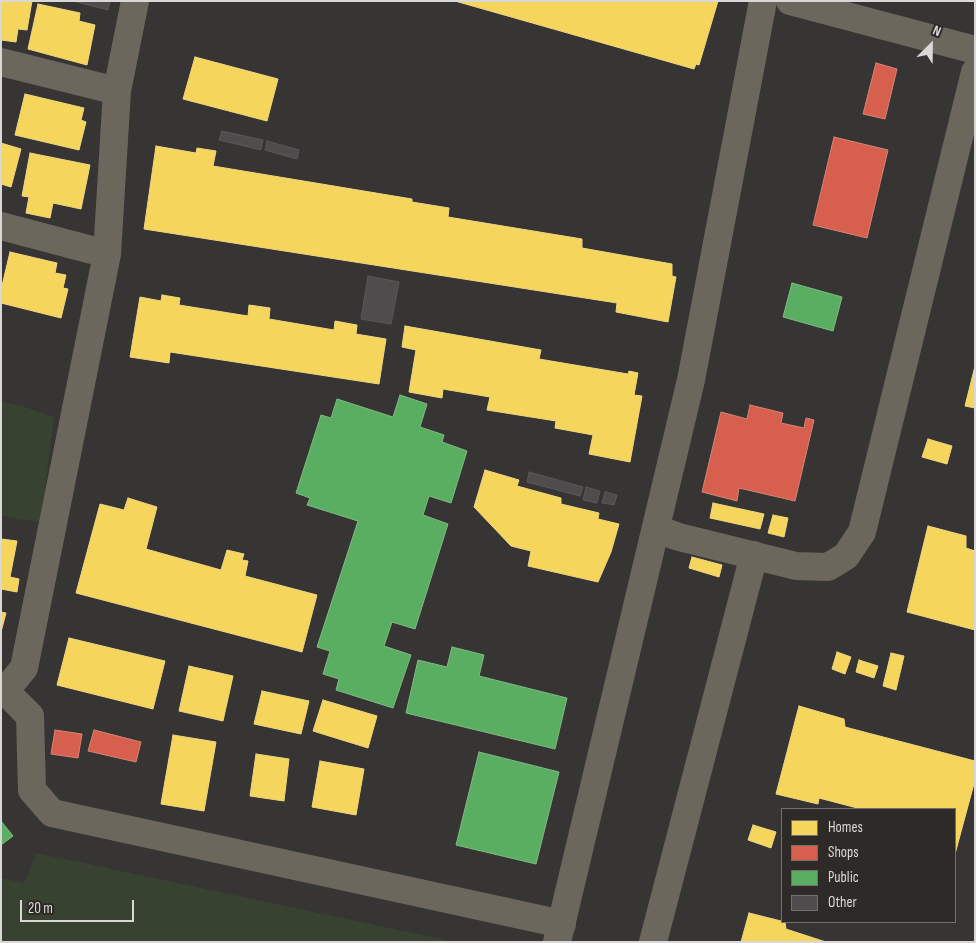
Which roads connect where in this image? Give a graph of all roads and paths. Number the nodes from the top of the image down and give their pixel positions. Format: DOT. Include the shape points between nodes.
graph roads {
  1 [pos="135,1"];
  2 [pos="764,1"];
  3 [pos="790,1"];
  4 [pos="975,50"];
  5 [pos="1,62"];
  6 [pos="975,72"];
  7 [pos="117,90"];
  8 [pos="1,226"];
  9 [pos="107,254"];
  10 [pos="656,529"];
  11 [pos="754,555"];
  12 [pos="3,689"];
  13 [pos="559,933"];
  14 [pos="653,942"];
  1 -- 7 [label="street"];
  2 -- 10 [label="street" via="691,380"];
  3 -- 4 [label="street"];
  5 -- 7 [label="street"];
  6 -- 11 [label="street" via="862,532 846,556 828,567 796,566"];
  7 -- 9 [label="street"];
  8 -- 9 [label="street"];
  9 -- 12 [label="street" via="24,668"];
  10 -- 11 [label="street"];
  10 -- 13 [label="street"];
  11 -- 14 [label="street"];
  12 -- 13 [label="street" via="30,716 32,790 52,813"];
}
